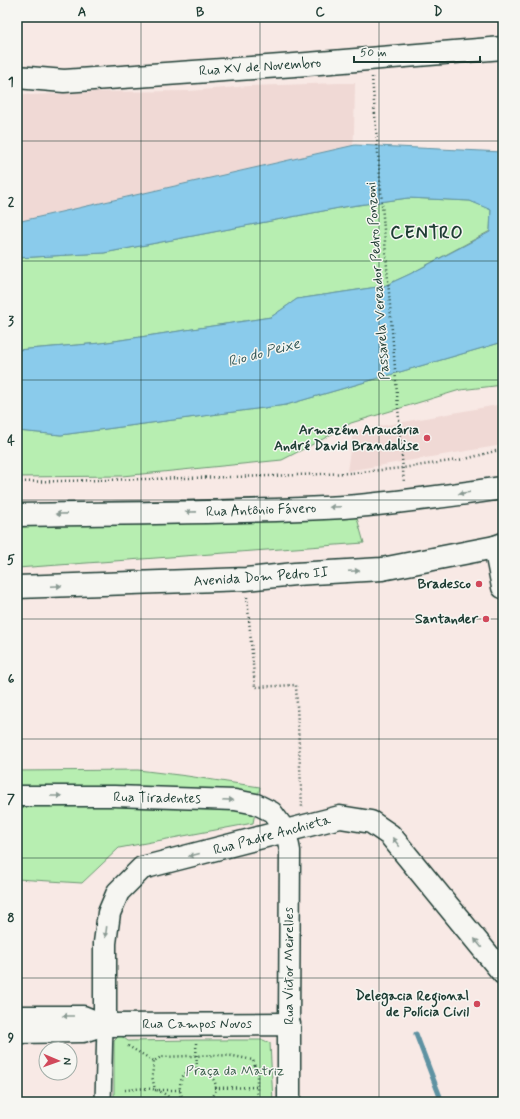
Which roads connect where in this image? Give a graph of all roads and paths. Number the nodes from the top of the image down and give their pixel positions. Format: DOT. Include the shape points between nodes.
graph roads {
  1 [pos="503,48"];
  2 [pos="371,59"];
  3 [pos="17,77"];
  4 [pos="503,449"];
  5 [pos="402,468"];
  6 [pos="17,482"];
  7 [pos="503,488"];
  8 [pos="406,501"];
  9 [pos="17,515"];
  10 [pos="499,546"];
  11 [pos="246,579"];
  12 [pos="17,587"];
  13 [pos="503,587"];
  14 [pos="17,796"];
  15 [pos="294,829"];
  16 [pos="503,973"];
  17 [pos="17,1016"];
  18 [pos="289,1024"];
  19 [pos="105,1025"];
  20 [pos="17,1033"];
  21 [pos="128,1046"];
  22 [pos="196,1046"];
  23 [pos="196,1056"];
  24 [pos="154,1061"];
  25 [pos="197,1070"];
  26 [pos="257,1087"];
  27 [pos="215,1088"];
  28 [pos="125,1090"];
  29 [pos="155,1090"];
  30 [pos="180,1090"];
  31 [pos="181,1096"];
  32 [pos="171,1101"];
  33 [pos="211,1101"];
  34 [pos="104,1102"];
  35 [pos="179,1102"];
  36 [pos="187,1102"];
  37 [pos="208,1102"];
  38 [pos="257,1102"];
  39 [pos="289,1102"];
  1 -- 2 [label="main road, Rua XV de Novembro"];
  2 -- 3 [label="main road, Rua XV de Novembro" via="93,79"];
  2 -- 5 [label="path, Passarela Vereador Pedro Ponzoni"];
  4 -- 5 [label="path"];
  5 -- 6 [label="path" via="271,476"];
  5 -- 8 [label="path, Passarela Vereador Pedro Ponzoni"];
  7 -- 8 [label="main road, Rua Antônio Fávero, one-way"];
  8 -- 9 [label="main road, Rua Antônio Fávero, one-way" via="345,507 266,510"];
  11 -- 10 [label="main road, Avenida Dom Pedro II, one-way" via="382,569"];
  10 -- 13 [label="main road"];
  12 -- 11 [label="main road, Avenida Dom Pedro II, one-way"];
  11 -- 15 [label="path" via="255,687 296,685"];
  14 -- 15 [label="street, Rua Tiradentes, one-way" via="235,800 256,804 272,812"];
  16 -- 15 [label="main road, Rua Padre Anchieta, one-way" via="390,835 371,822 340,817"];
  15 -- 18 [label="street, Rua Victor Meirelles" via="290,851"];
  15 -- 19 [label="main road, Rua Padre Anchieta, one-way" via="142,868 118,892 109,913 105,943"];
  19 -- 17 [label="street, Rua Campos Novos, one-way" via="82,1016"];
  18 -- 19 [label="main road, Rua Campos Novos"];
  18 -- 39 [label="main road, Rua Victor Meirelles"];
  19 -- 20 [label="street, Rua Campos Novos" via="83,1032"];
  19 -- 34 [label="street"];
  21 -- 24 [label="path"];
  22 -- 23 [label="path"];
  23 -- 24 [label="path" via="161,1057"];
  23 -- 25 [label="path"];
  23 -- 26 [label="path" via="233,1056 253,1060 257,1073"];
  24 -- 29 [label="path" via="152,1076"];
  25 -- 27 [label="path" via="208,1073"];
  25 -- 30 [label="path" via="182,1078"];
  26 -- 27 [label="path"];
  26 -- 38 [label="path"];
  27 -- 33 [label="path"];
  28 -- 29 [label="path"];
  29 -- 30 [label="path"];
  29 -- 32 [label="path" via="164,1093"];
  30 -- 31 [label="path"];
  31 -- 32 [label="path"];
  31 -- 35 [label="path"];
  31 -- 36 [label="path"];
  33 -- 37 [label="path"];
}
